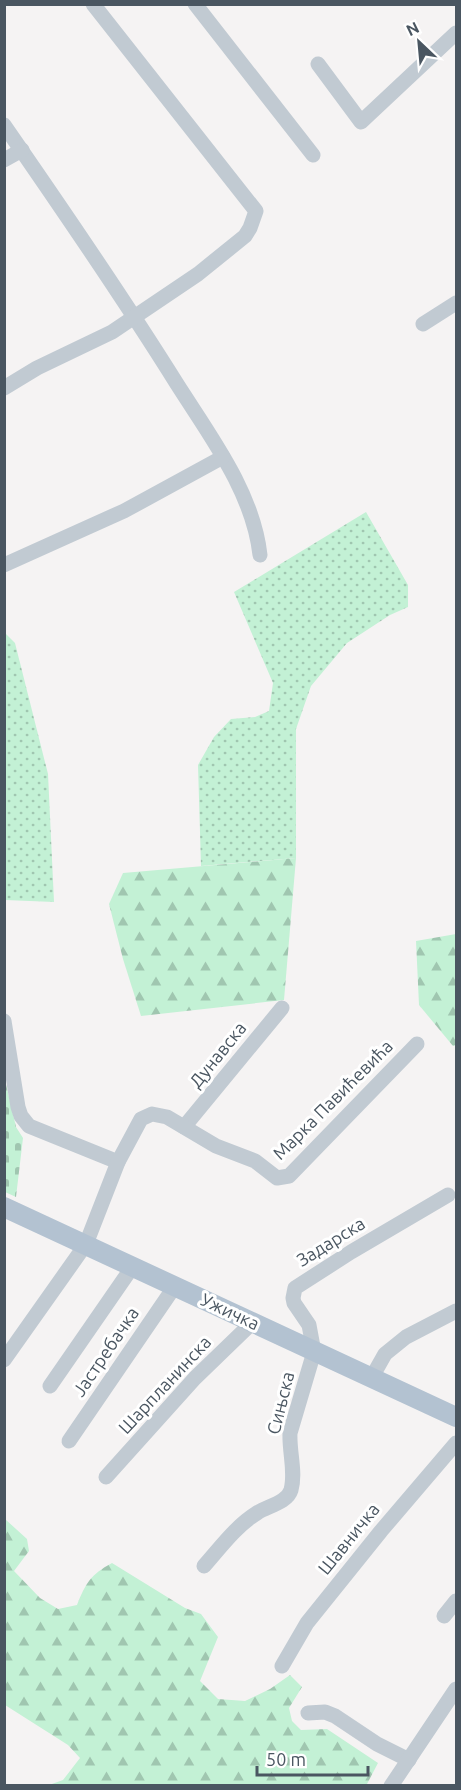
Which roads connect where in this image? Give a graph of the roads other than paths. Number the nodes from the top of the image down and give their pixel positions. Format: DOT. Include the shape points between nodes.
graph roads {
  1 [pos="93,4"];
  2 [pos="195,4"];
  3 [pos="456,33"];
  4 [pos="318,64"];
  5 [pos="4,125"];
  6 [pos="22,150"];
  7 [pos="313,155"];
  8 [pos="4,160"];
  9 [pos="456,303"];
  10 [pos="135,316"];
  11 [pos="423,324"];
  12 [pos="4,388"];
  13 [pos="223,458"];
  14 [pos="260,555"];
  15 [pos="4,565"];
  16 [pos="282,1008"];
  17 [pos="4,1021"];
  18 [pos="417,1044"];
  19 [pos="184,1127"];
  20 [pos="118,1162"];
  21 [pos="448,1195"];
  22 [pos="4,1207"];
  23 [pos="86,1244"];
  24 [pos="133,1266"];
  25 [pos="175,1286"];
  26 [pos="456,1311"];
  27 [pos="253,1322"];
  28 [pos="314,1352"];
  29 [pos="4,1360"];
  30 [pos="372,1377"];
  31 [pos="50,1386"];
  32 [pos="456,1417"];
  33 [pos="69,1441"];
  34 [pos="456,1443"];
  35 [pos="106,1477"];
  36 [pos="204,1566"];
  37 [pos="456,1600"];
  38 [pos="444,1616"];
  39 [pos="282,1666"];
  40 [pos="456,1689"];
  41 [pos="308,1713"];
  42 [pos="409,1760"];
  43 [pos="391,1785"];
  1 -- 10 [label="street" via="256,211 245,236"];
  2 -- 7 [label="street"];
  3 -- 4 [label="street" via="361,122"];
  5 -- 6 [label="street"];
  6 -- 8 [label="street"];
  6 -- 10 [label="street"];
  9 -- 11 [label="street"];
  10 -- 12 [label="street"];
  10 -- 13 [label="street"];
  13 -- 14 [label="street" via="258,532"];
  13 -- 15 [label="street" via="124,511"];
  16 -- 19 [label="street, Дунавска"];
  17 -- 20 [label="street" via="18,1107 24,1121"];
  18 -- 19 [label="street, Марка Павићевића" via="289,1176 277,1178 255,1161 216,1146"];
  19 -- 20 [label="street, Марка Павићевића" via="167,1117 147,1115 141,1119"];
  20 -- 23 [label="street, Марка Павићевића"];
  21 -- 28 [label="street, Задарска" via="295,1288 294,1303 309,1325"];
  22 -- 23 [label="main road, Ужичка"];
  23 -- 24 [label="main road, Ужичка"];
  23 -- 29 [label="street, Марка Павићевића"];
  24 -- 25 [label="main road, Ужичка"];
  24 -- 31 [label="street"];
  25 -- 27 [label="main road, Ужичка"];
  25 -- 33 [label="street, Јастребачка"];
  26 -- 30 [label="street" via="406,1337 385,1354"];
  27 -- 28 [label="main road, Ужичка"];
  27 -- 35 [label="street, Шарпланинска" via="195,1378"];
  28 -- 30 [label="main road, Ужичка"];
  28 -- 36 [label="street, Сињска" via="290,1434 290,1492 254,1514"];
  30 -- 32 [label="main road, Ужичка"];
  34 -- 39 [label="street, Шавничка" via="307,1623"];
  37 -- 38 [label="street"];
  40 -- 42 [label="street"];
  41 -- 42 [label="street" via="335,1716"];
  42 -- 43 [label="street"];
}
